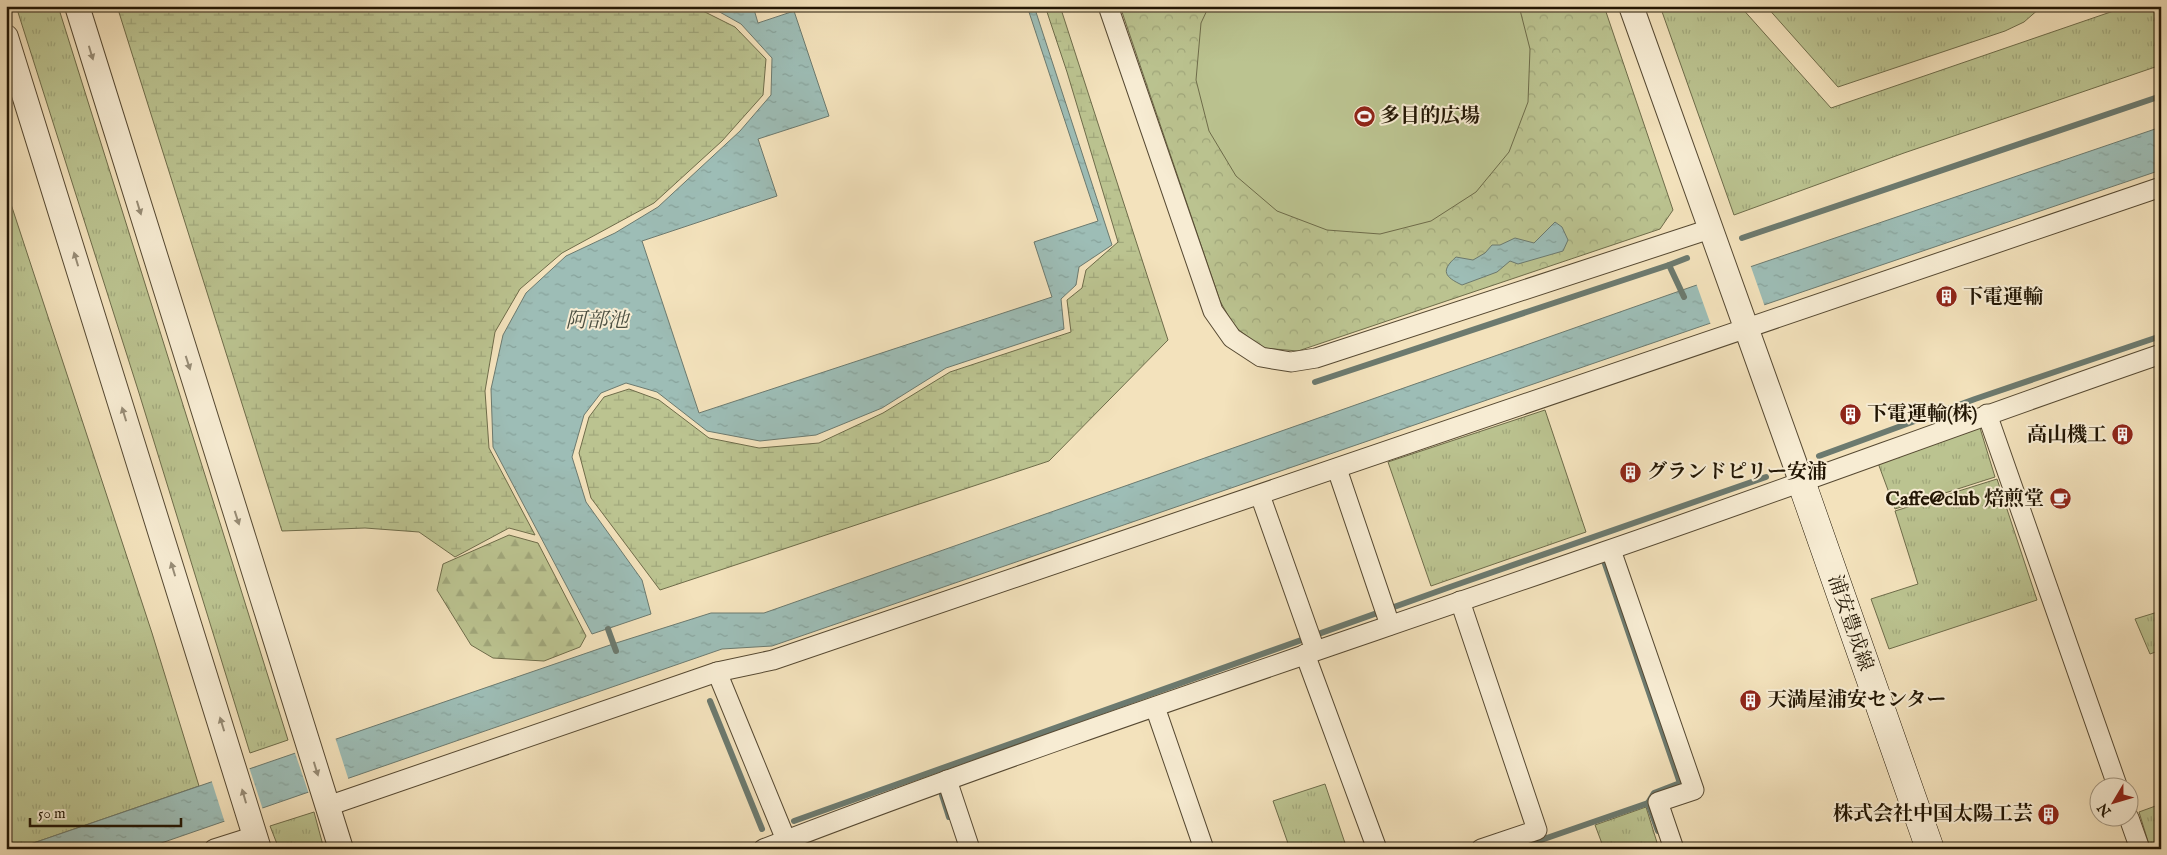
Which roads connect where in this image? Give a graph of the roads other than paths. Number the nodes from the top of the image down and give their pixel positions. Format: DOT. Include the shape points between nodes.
graph roads {
  1 [pos="77,6"];
  2 [pos="1108,6"];
  3 [pos="1631,6"];
  4 [pos="6,37"];
  5 [pos="2161,187"];
  6 [pos="1710,228"];
  7 [pos="1745,325"];
  8 [pos="2161,354"];
  9 [pos="1987,414"];
  10 [pos="1337,469"];
  11 [pos="1801,482"];
  12 [pos="1260,495"];
  13 [pos="1611,550"];
  14 [pos="1460,601"];
  15 [pos="1387,615"];
  16 [pos="1310,644"];
  17 [pos="717,672"];
  18 [pos="1155,707"];
  19 [pos="2114,778"];
  20 [pos="947,780"];
  21 [pos="326,801"];
  22 [pos="2133,828"];
  23 [pos="255,836"];
  24 [pos="786,840"];
  25 [pos="214,849"];
  26 [pos="341,849"];
  27 [pos="763,849"];
  28 [pos="970,849"];
  29 [pos="1204,849"];
  30 [pos="1377,849"];
  31 [pos="1481,849"];
  32 [pos="1674,849"];
  33 [pos="1930,849"];
  34 [pos="2140,849"];
  1 -- 21 [label="street, one-way"];
  2 -- 6 [label="street" via="1213,311 1232,338 1261,357 1291,362 1316,358"];
  3 -- 6 [label="street"];
  23 -- 4 [label="street, one-way"];
  5 -- 7 [label="street"];
  6 -- 7 [label="street"];
  7 -- 10 [label="street"];
  7 -- 11 [label="street"];
  8 -- 9 [label="street"];
  9 -- 11 [label="street"];
  9 -- 19 [label="street"];
  10 -- 12 [label="street"];
  10 -- 15 [label="street"];
  11 -- 13 [label="street"];
  11 -- 33 [label="main road, 浦安豊成線"];
  12 -- 16 [label="street"];
  12 -- 17 [label="street" via="773,660"];
  13 -- 14 [label="street"];
  13 -- 32 [label="street" via="1694,790 1658,802"];
  14 -- 15 [label="street"];
  14 -- 31 [label="street" via="1537,830"];
  15 -- 16 [label="street"];
  16 -- 18 [label="street"];
  16 -- 30 [label="street"];
  17 -- 21 [label="street"];
  17 -- 24 [label="street"];
  18 -- 20 [label="street"];
  18 -- 29 [label="street"];
  20 -- 24 [label="street"];
  20 -- 28 [label="street"];
  21 -- 26 [label="street"];
  22 -- 34 [label="street"];
  23 -- 25 [label="street"];
  24 -- 27 [label="street"];
}
